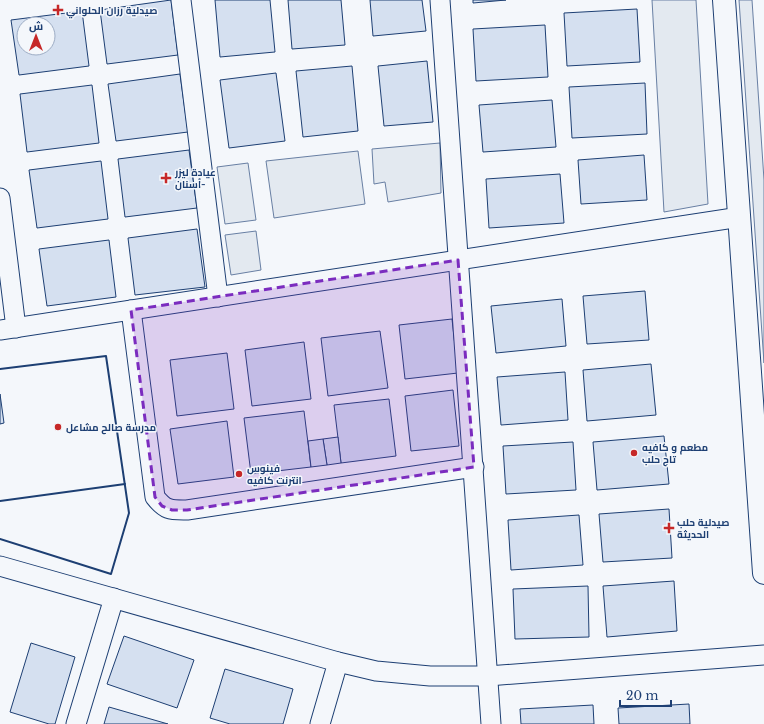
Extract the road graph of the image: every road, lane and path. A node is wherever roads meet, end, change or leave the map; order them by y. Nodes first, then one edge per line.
1 (181, 0) edge
2 (440, 0) edge
3 (724, 0) edge
4 (0, 198) edge
5 (740, 217) junction
6 (458, 260) junction
7 (218, 297) junction
8 (131, 310) junction
9 (8, 329) edge
10 (759, 426) edge
11 (474, 466) junction
12 (0, 566) edge
13 (764, 573) edge
14 (114, 598) junction
15 (764, 655) edge
16 (338, 662) junction
17 (488, 676) junction
18 (76, 724) edge
19 (320, 724) edge
20 (491, 724) edge

1 - 7 street
2 - 6 street
3 - 5 main road
4 - 9 street
5 - 6 street
5 - 10 main road
6 - 7 street
6 - 11 street
7 - 8 street
8 - 9 street
8 - 11 street
10 - 13 main road
11 - 17 street
12 - 14 street
14 - 16 street
14 - 18 street
15 - 17 street
16 - 17 street
16 - 19 street
17 - 20 street

